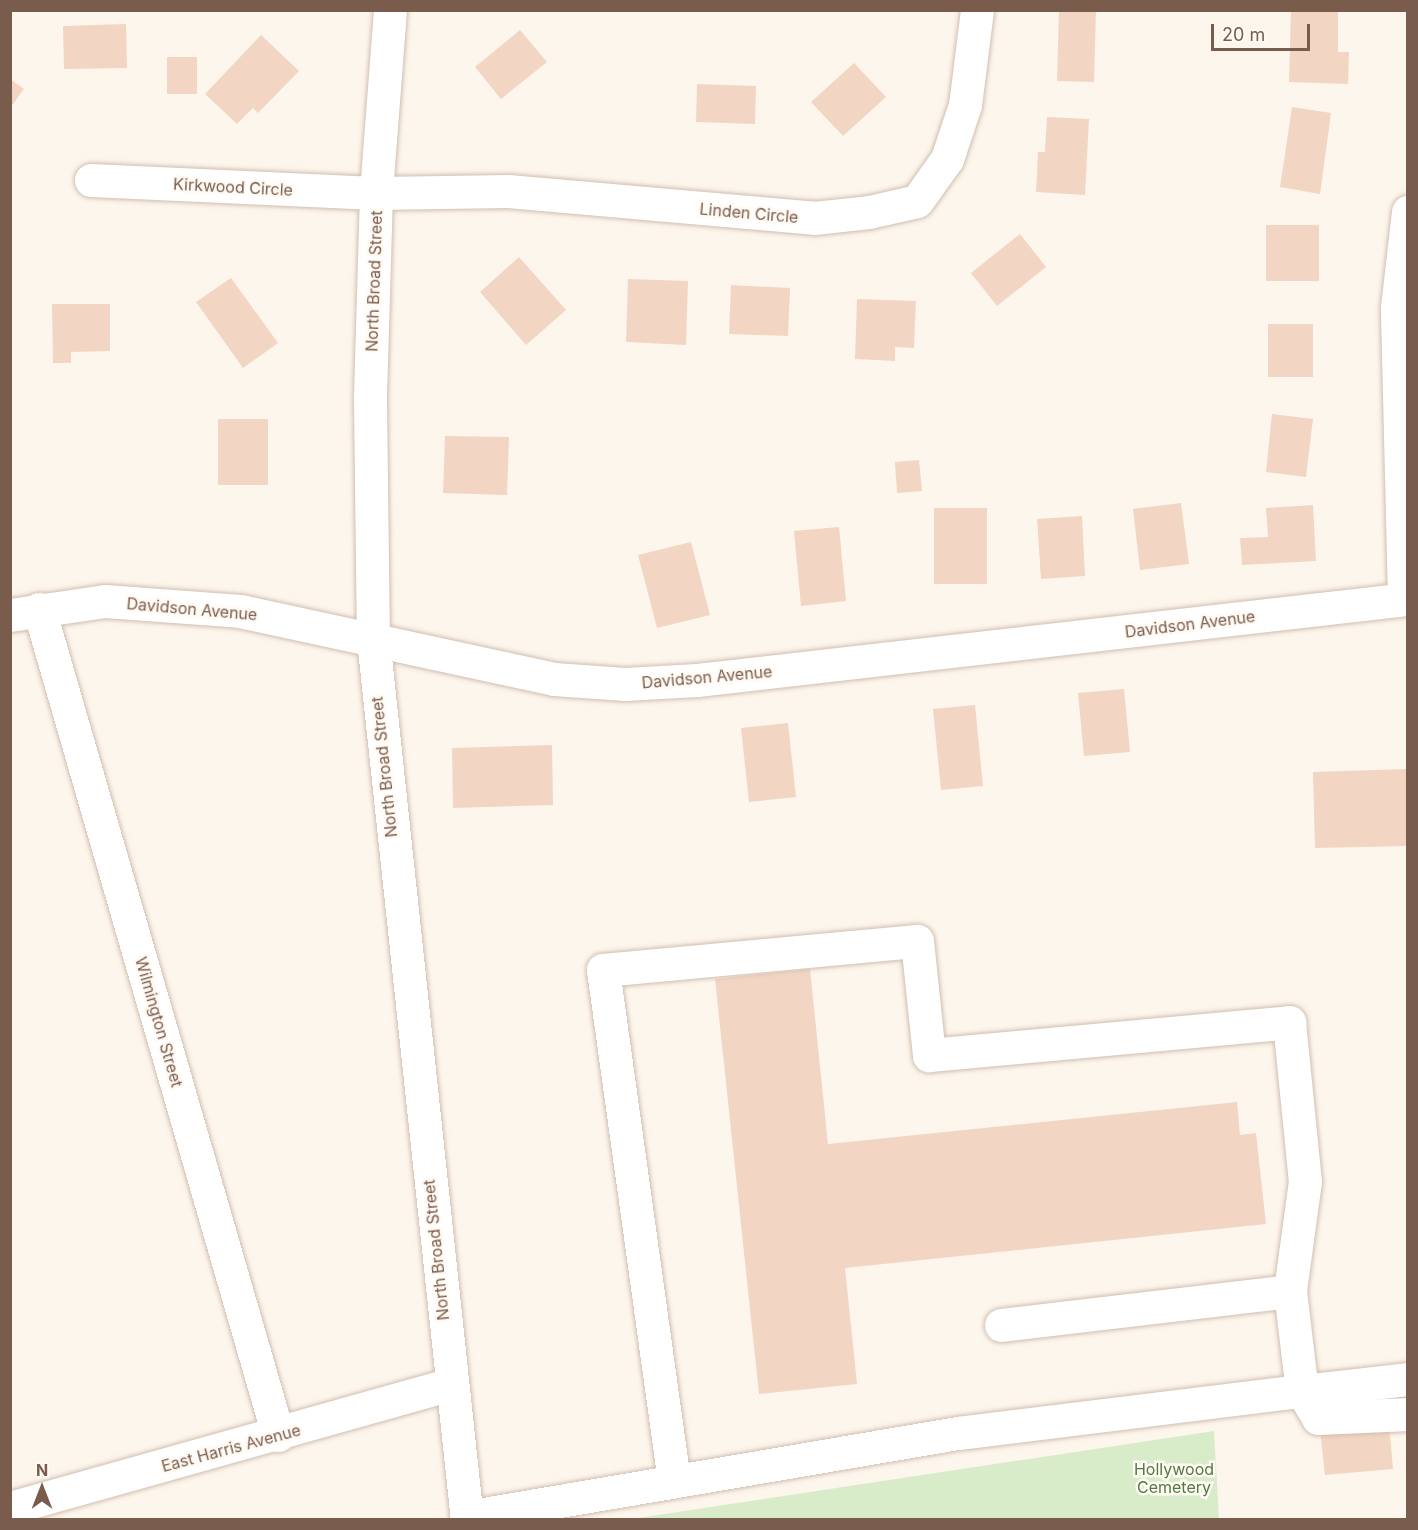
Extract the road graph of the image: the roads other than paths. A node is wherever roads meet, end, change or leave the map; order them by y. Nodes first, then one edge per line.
1 (390, 10) edge
2 (977, 10) edge
3 (91, 180) dead end
4 (376, 193) junction
5 (1407, 212) edge
6 (1406, 599) edge
7 (25, 612) edge
8 (373, 639) junction
9 (1290, 1291) junction
10 (1001, 1325) dead end
11 (1407, 1379) edge
12 (450, 1384) junction
13 (1302, 1391) junction
14 (1407, 1414) edge
15 (278, 1435) junction
16 (674, 1481) junction
17 (10, 1508) edge
18 (467, 1518) edge

1 - 4 street, North Broad Street
2 - 4 street, Linden Circle
3 - 4 street, Kirkwood Circle
4 - 8 street, North Broad Street
5 - 6 street
6 - 8 street, Davidson Avenue
7 - 8 street, Davidson Avenue
7 - 15 street, Wilmington Street
8 - 12 street, North Broad Street
9 - 10 street
9 - 13 street
9 - 16 street
11 - 13 street
12 - 15 street, East Harris Avenue
12 - 18 street, North Broad Street
13 - 14 street
13 - 16 street
15 - 17 street, East Harris Avenue
16 - 18 street

